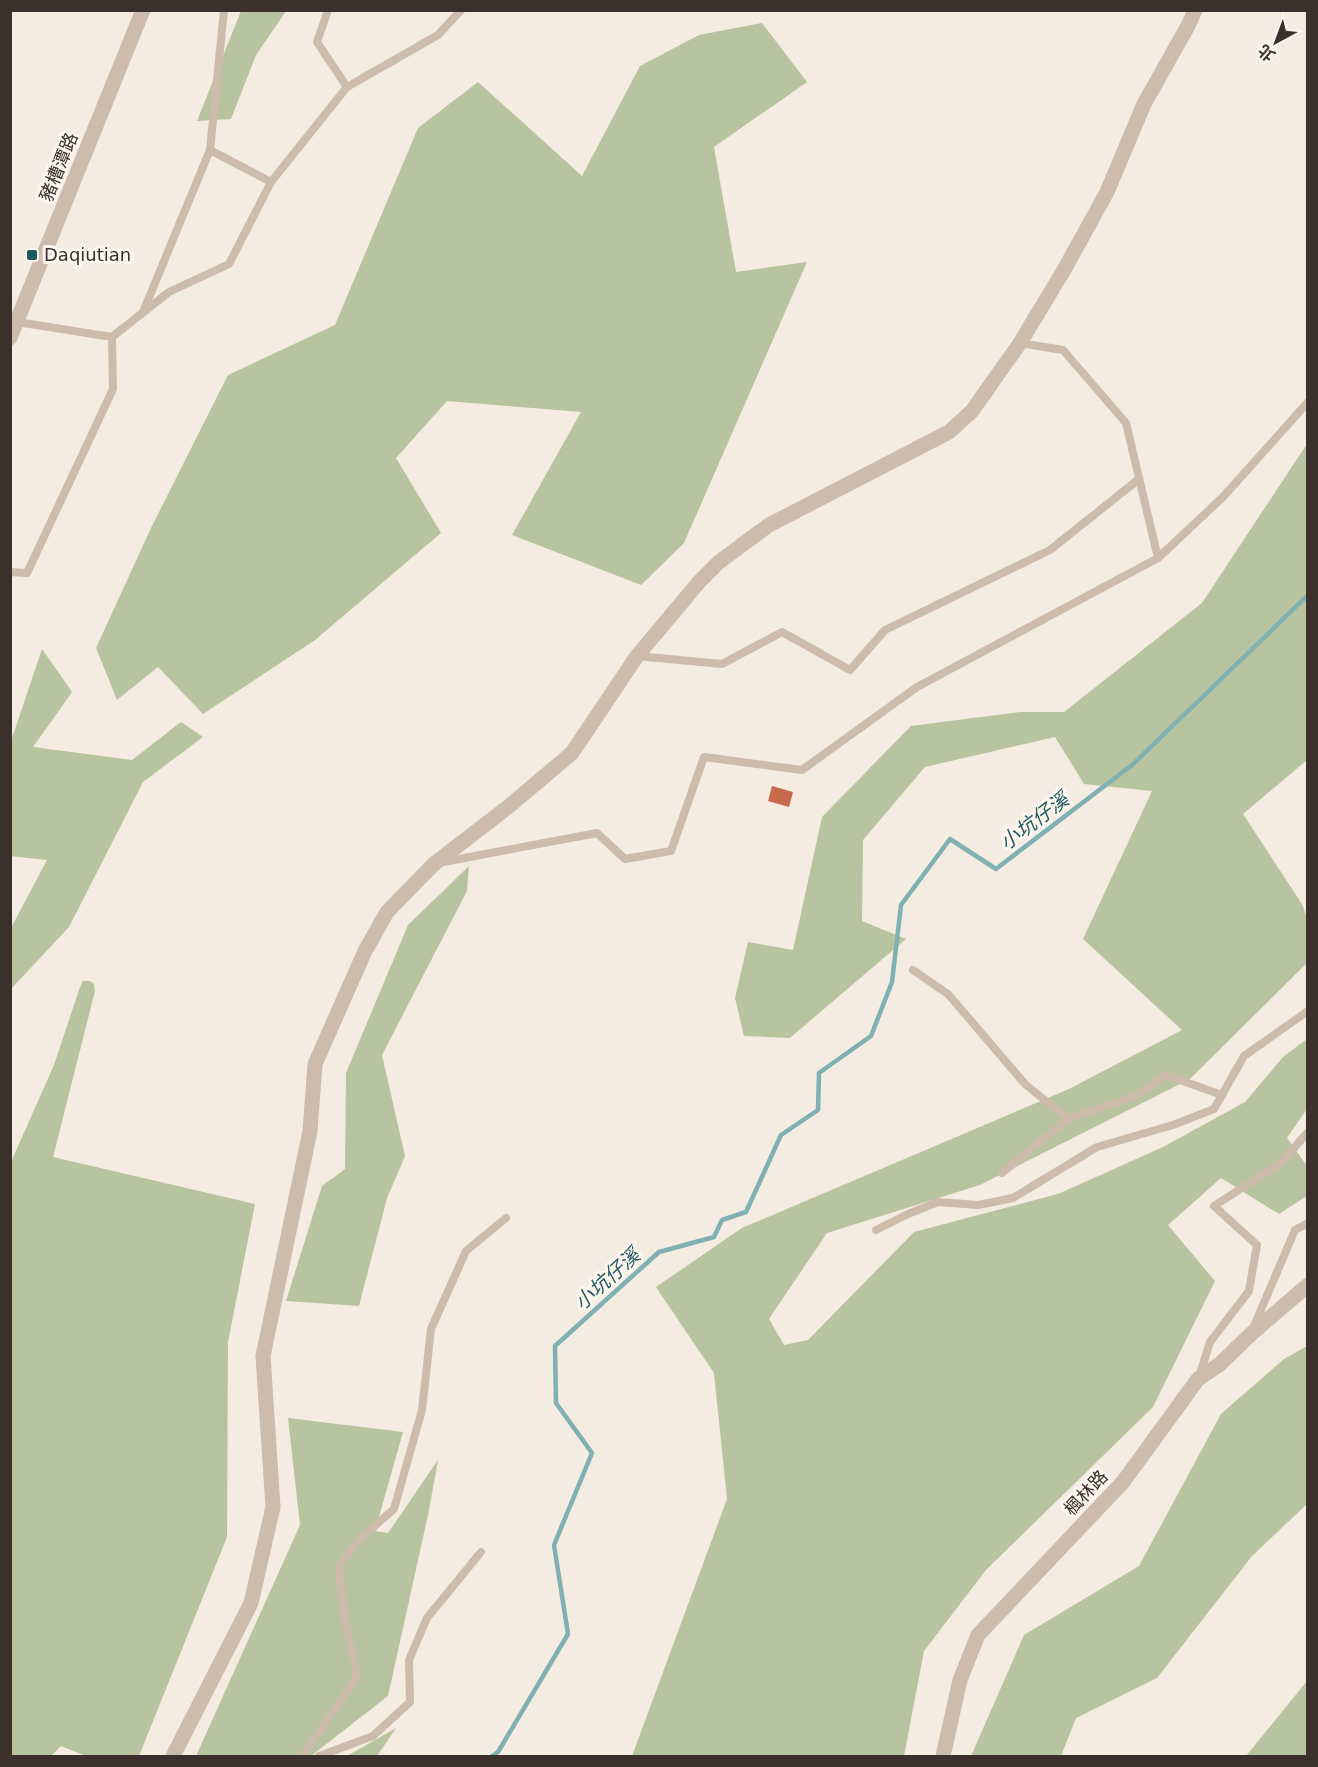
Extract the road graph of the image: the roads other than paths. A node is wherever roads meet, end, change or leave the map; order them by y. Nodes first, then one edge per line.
1 (143, 10) edge
2 (224, 10) edge
3 (328, 10) edge
4 (461, 10) edge
5 (1195, 10) edge
6 (347, 87) junction
7 (210, 150) junction
8 (272, 182) junction
9 (143, 313) junction
10 (17, 322) junction
11 (112, 337) junction
12 (10, 338) edge
13 (1020, 344) junction
14 (1308, 402) edge
15 (1139, 479) junction
16 (1158, 558) junction
17 (10, 572) edge
18 (637, 656) junction
19 (434, 864) junction
20 (913, 970) dead end
21 (1308, 1011) edge
22 (1222, 1095) junction
23 (1068, 1119) junction
24 (1308, 1132) edge
25 (1002, 1173) dead end
26 (506, 1218) dead end
27 (1308, 1223) edge
28 (876, 1230) dead end
29 (1308, 1285) edge
30 (1251, 1334) junction
31 (1198, 1379) junction
32 (482, 1552) dead end
33 (173, 1756) edge
34 (302, 1756) edge
35 (319, 1756) edge
36 (943, 1756) edge

1 - 10 street, 豬槽潭路
2 - 7 lane
3 - 6 lane
4 - 6 lane
5 - 13 street
6 - 8 lane
7 - 8 lane
7 - 9 lane
8 - 9 lane
9 - 11 lane
10 - 11 lane
10 - 12 street, 豬槽潭路
11 - 17 lane
13 - 15 lane
13 - 18 street
14 - 16 lane
15 - 16 lane
15 - 18 lane
16 - 19 lane
18 - 19 street
19 - 33 street
20 - 23 lane
21 - 22 lane
22 - 23 lane
22 - 28 lane
23 - 25 lane
24 - 31 lane
26 - 34 lane
27 - 30 lane
29 - 30 street, 楓林路
30 - 31 street, 楓林路
31 - 36 street, 楓林路
32 - 35 lane

